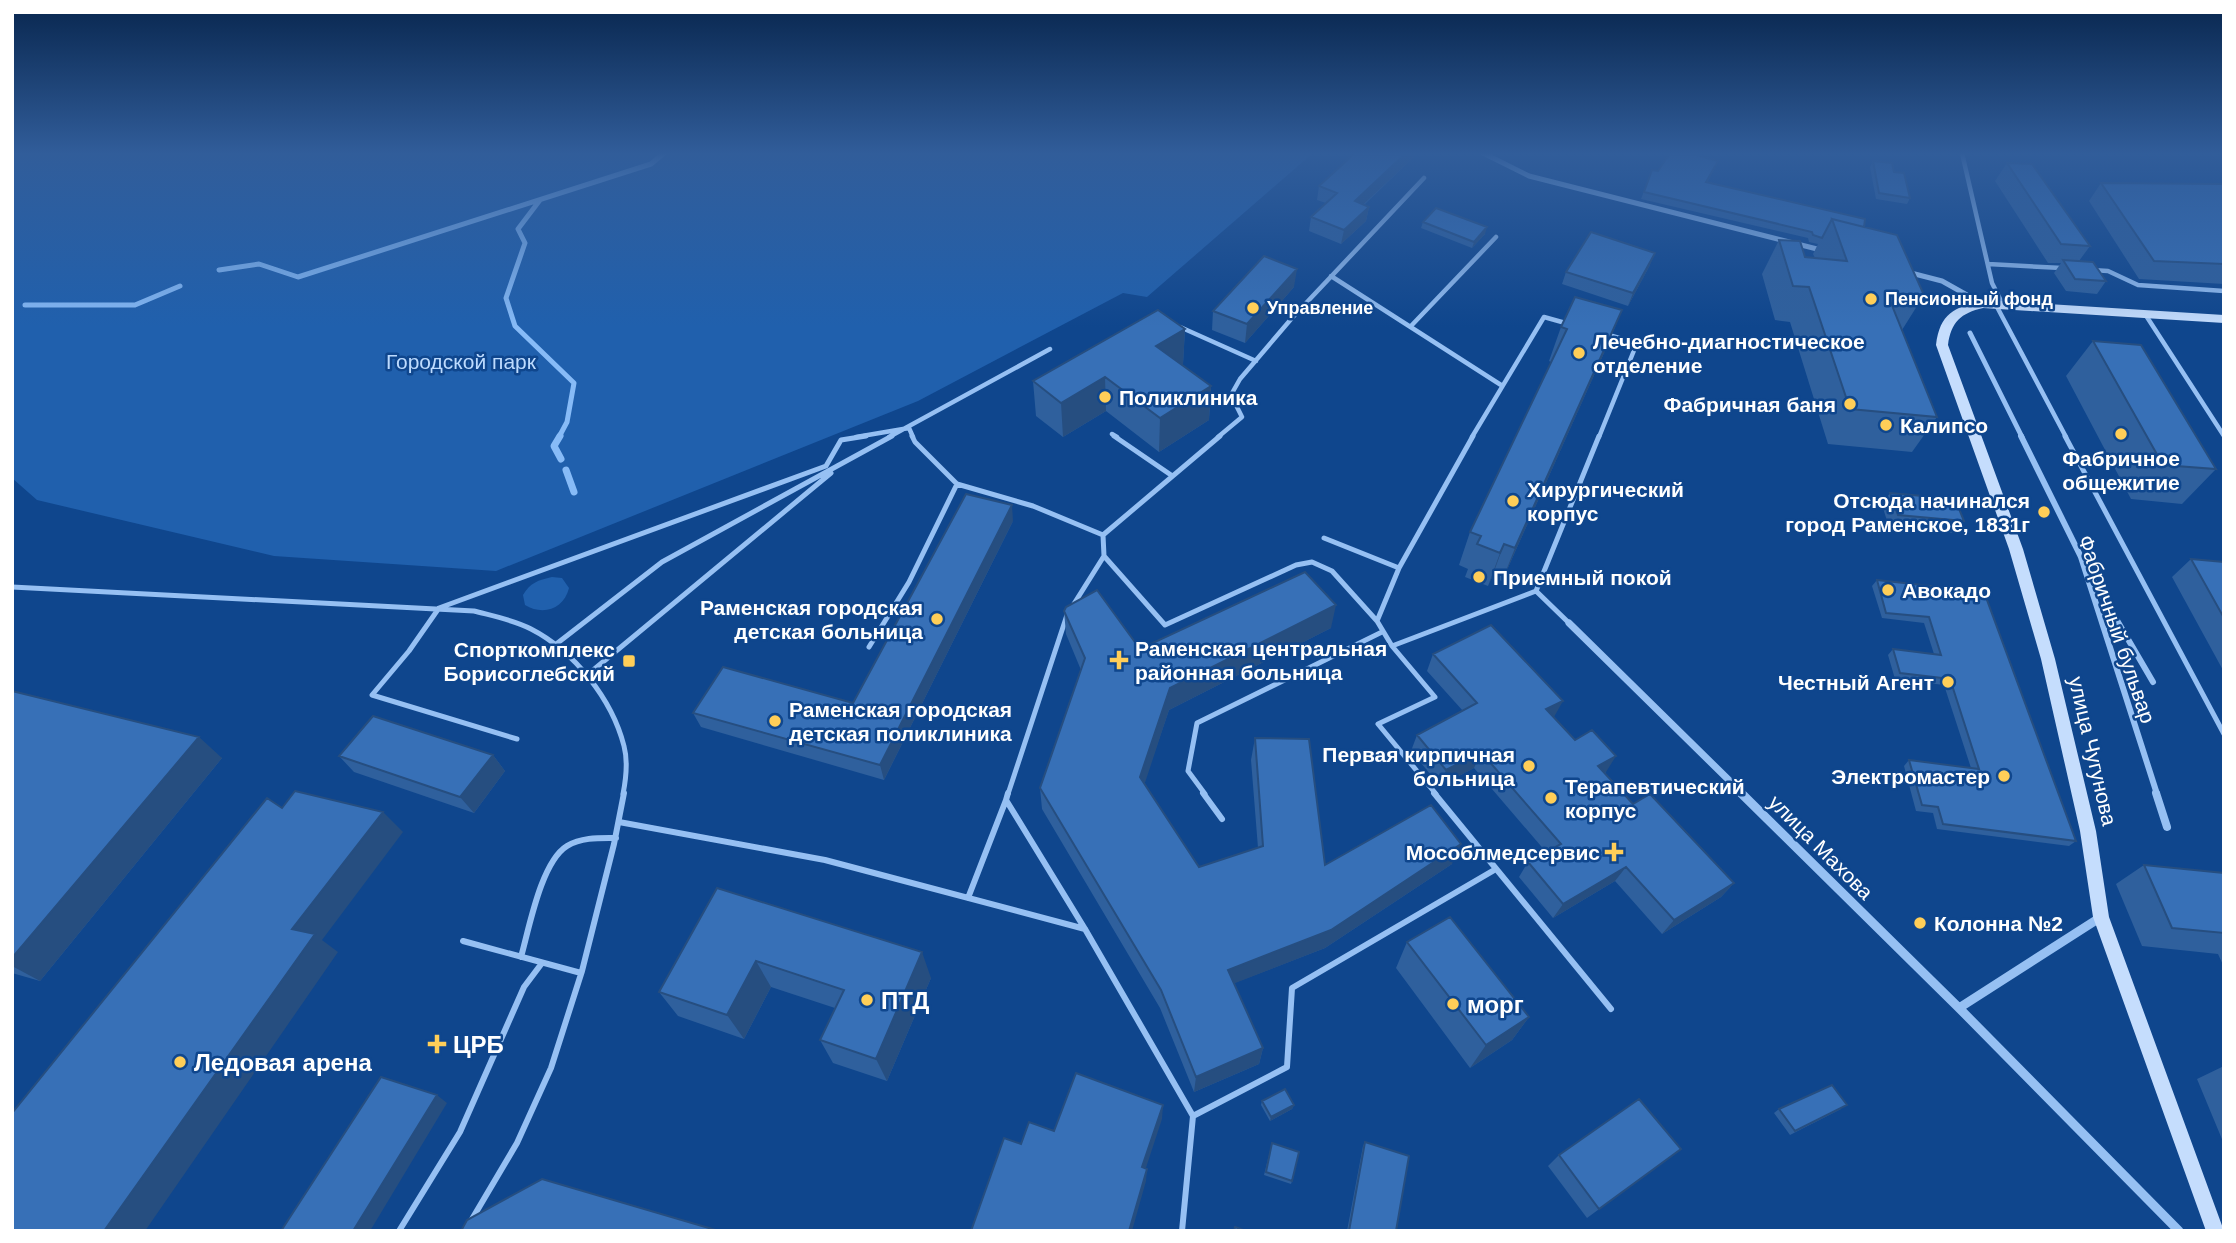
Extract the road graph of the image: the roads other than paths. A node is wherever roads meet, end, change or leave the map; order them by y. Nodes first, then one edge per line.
1 (1393, 211) edge
2 (1668, 211) edge
3 (1976, 211) edge
4 (1496, 237) dead end
5 (1833, 253) edge
6 (1988, 264) junction
7 (2069, 268) edge
8 (2082, 269) edge
9 (1897, 270) edge
10 (1331, 276) junction
11 (2224, 291) edge
12 (1994, 305) junction
13 (2145, 314) junction
14 (2224, 319) edge
15 (1571, 324) edge
16 (1178, 326) edge
17 (1411, 326) junction
18 (1597, 332) edge
19 (1970, 333) dead end
20 (1050, 349) dead end
21 (1256, 361) junction
22 (1501, 385) junction
23 (909, 428) junction
24 (1112, 434) dead end
25 (2224, 436) edge
26 (842, 465) junction
27 (1171, 475) junction
28 (957, 484) junction
29 (1102, 536) junction
30 (1324, 538) dead end
31 (1104, 556) junction
32 (2081, 557) junction
33 (1399, 568) junction
34 (12, 587) edge
35 (1536, 591) junction
36 (439, 608) junction
37 (1377, 621) junction
38 (1569, 622) joint
39 (1382, 632) junction
40 (555, 645) junction
41 (1392, 646) junction
42 (869, 647) dead end
43 (586, 676) junction
44 (2153, 682) dead end
45 (2224, 734) edge
46 (517, 738) dead end
47 (1006, 800) junction
48 (1223, 819) dead end
49 (619, 822) junction
50 (2167, 827) dead end
51 (616, 838) junction
52 (1496, 869) junction
53 (968, 898) junction
54 (2101, 917) junction
55 (1085, 929) junction
56 (463, 941) dead end
57 (521, 957) junction
58 (542, 962) junction
59 (581, 973) junction
60 (1959, 1008) junction
61 (1611, 1009) dead end
62 (1193, 1116) junction
63 (399, 1231) edge
64 (465, 1231) edge
65 (1182, 1231) edge
66 (2179, 1231) edge
67 (2216, 1231) edge

1 - 10 lane
2 - 5 street
3 - 6 lane
4 - 17 lane
6 - 7 lane
6 - 12 lane
8 - 11 lane
9 - 12 street
10 - 17 lane
10 - 21 lane
12 - 13 main road
12 - 45 lane
12 - 54 main road, улица Чугунова
13 - 14 main road
13 - 25 lane
15 - 22 lane
16 - 21 lane
17 - 22 lane
18 - 35 lane
19 - 32 street, Фабричный бульвар
20 - 23 lane
21 - 27 lane
22 - 33 lane
23 - 26 lane
23 - 28 lane
23 - 36 lane
24 - 27 lane
26 - 40 lane
26 - 43 lane
27 - 29 lane
28 - 29 lane
28 - 42 lane
29 - 31 lane
30 - 33 lane
31 - 37 lane
31 - 47 lane
32 - 44 street
32 - 50 street, Фабричный бульвар
33 - 37 lane
34 - 36 lane
35 - 38 lane
35 - 41 lane
36 - 40 lane
36 - 46 lane
37 - 39 lane
38 - 60 street, улица Махова
39 - 41 lane
39 - 48 lane
40 - 43 lane
41 - 52 lane
43 - 49 lane
47 - 53 lane
47 - 55 lane
49 - 51 lane
49 - 53 lane
51 - 57 lane
51 - 59 lane
52 - 61 lane
52 - 62 lane
53 - 55 lane
54 - 60 street
54 - 67 main road, улица Чугунова
55 - 62 lane
56 - 57 lane
57 - 58 lane
58 - 59 lane
58 - 63 lane
59 - 64 lane
60 - 66 street, улица Махова
62 - 65 lane

